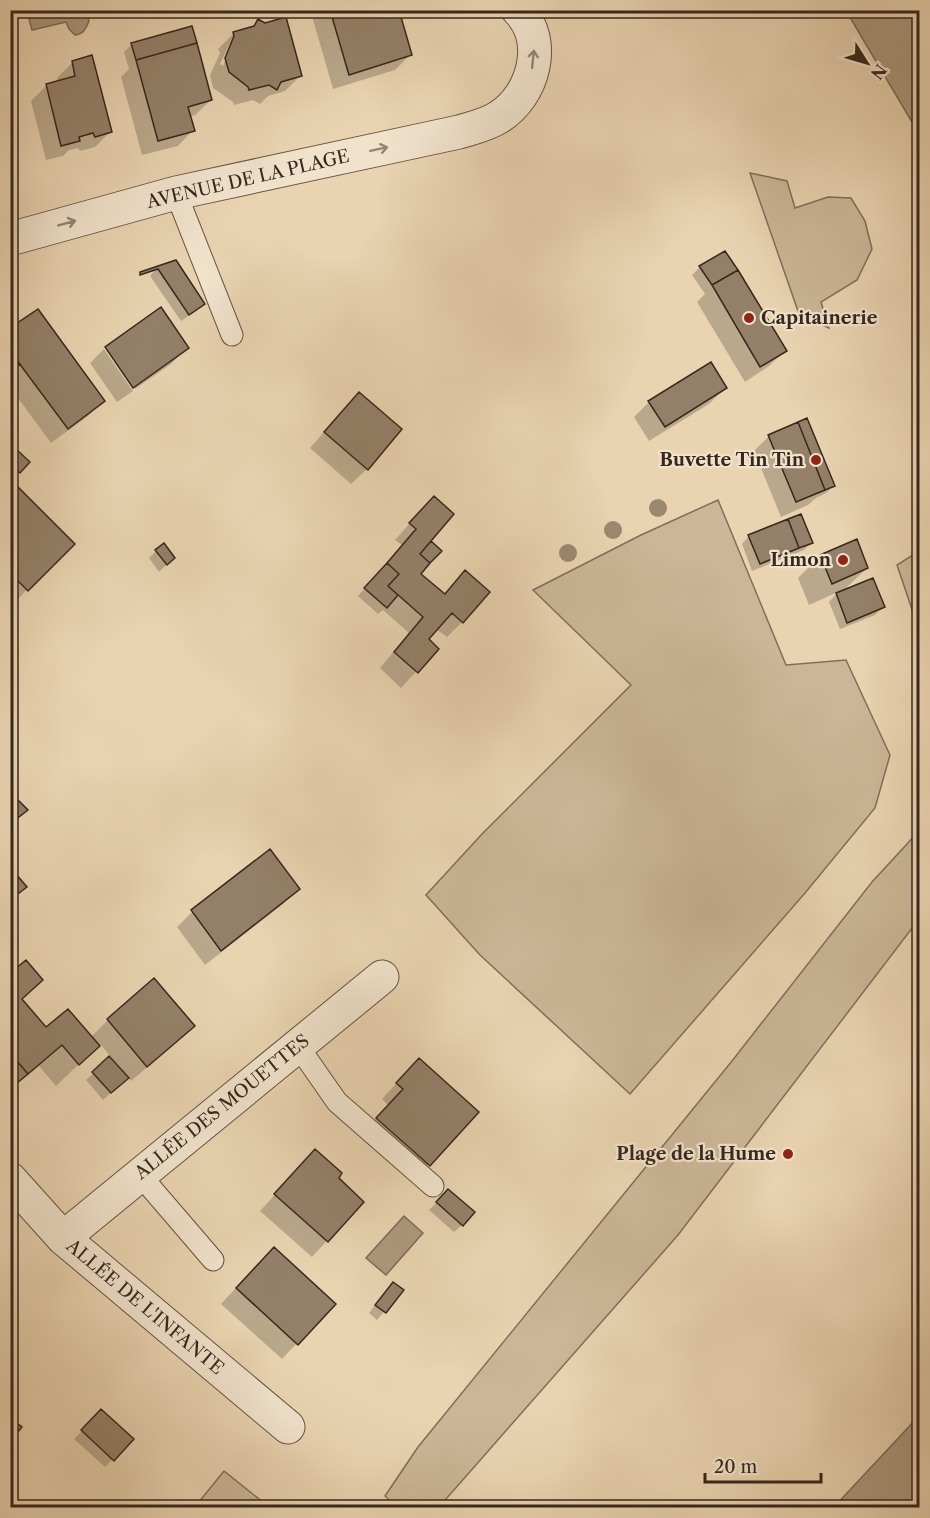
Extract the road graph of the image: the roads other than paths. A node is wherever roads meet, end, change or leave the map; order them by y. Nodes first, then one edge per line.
1 (518, 10) edge
2 (176, 193) junction
3 (10, 239) edge
4 (232, 335) dead end
5 (382, 977) dead end
6 (298, 1046) junction
7 (140, 1175) junction
8 (10, 1179) edge
9 (433, 1186) dead end
10 (63, 1238) junction
11 (213, 1260) dead end
12 (288, 1427) dead end

2 -> 1 street, AVENUE DE LA PLAGE
3 -> 2 street, AVENUE DE LA PLAGE
2 - 4 lane
5 - 6 street, ALLÉE DES MOUETTES
6 - 7 street, ALLÉE DES MOUETTES
6 - 9 lane
7 - 10 street, ALLÉE DES MOUETTES
7 - 11 lane
8 - 10 street, ALLÉE DE L'INFANTE
10 - 12 street, ALLÉE DE L'INFANTE

